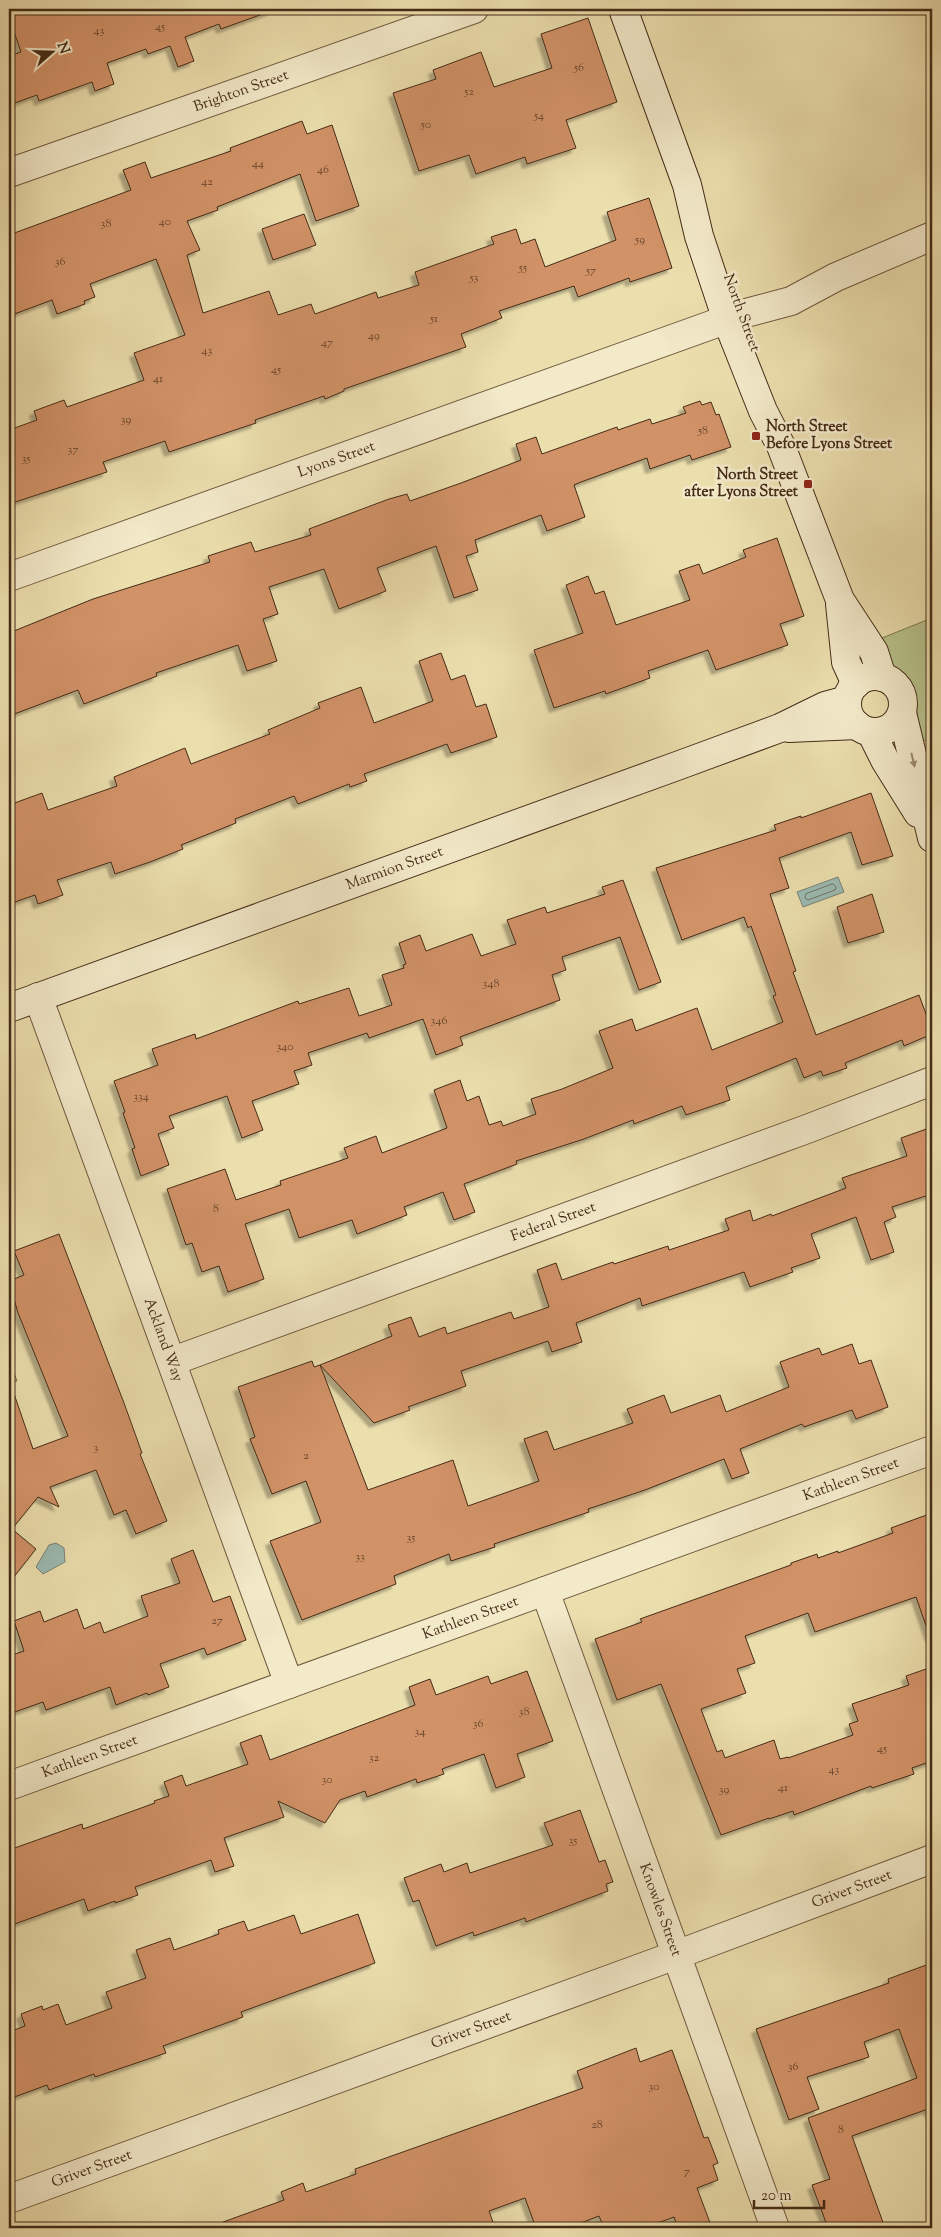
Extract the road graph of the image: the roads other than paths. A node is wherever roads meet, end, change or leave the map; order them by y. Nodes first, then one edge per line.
1 (474, 9) edge
2 (624, 9) edge
3 (9, 173) edge
4 (932, 236) edge
5 (732, 312) junction
6 (9, 576) edge
7 (840, 600) junction
8 (882, 677) junction
9 (852, 692) junction
10 (902, 713) junction
11 (780, 728) junction
12 (864, 729) junction
13 (932, 836) edge
14 (38, 997) junction
15 (9, 1008) edge
16 (932, 1081) edge
17 (172, 1361) junction
18 (932, 1450) edge
19 (545, 1592) junction
20 (289, 1684) junction
21 (9, 1786) edge
22 (932, 1859) edge
23 (676, 1956) junction
24 (9, 2199) edge
25 (775, 2228) edge

1 - 3 street, Brighton Street
2 - 5 street, North Street
4 - 5 street, Lyons Street
5 - 6 street, Lyons Street
5 - 7 street, North Street
7 - 8 street, North Street
7 - 9 street, North Street
8 - 9 street
8 - 10 street
9 - 11 street, Marmion Street
9 - 12 street
10 - 12 street
10 -> 13 street
11 - 12 street, Marmion Street
11 - 14 street, Marmion Street
12 - 13 street
14 - 15 street, Marmion Street
14 - 17 street, Ackland Way
16 - 17 street, Federal Street
17 - 20 street, Ackland Way
18 - 19 street, Kathleen Street
19 - 20 street, Kathleen Street
19 - 23 street, Knowles Street
20 - 21 street, Kathleen Street
22 - 23 street, Griver Street
23 - 24 street, Griver Street
23 - 25 street, Knowles Street

